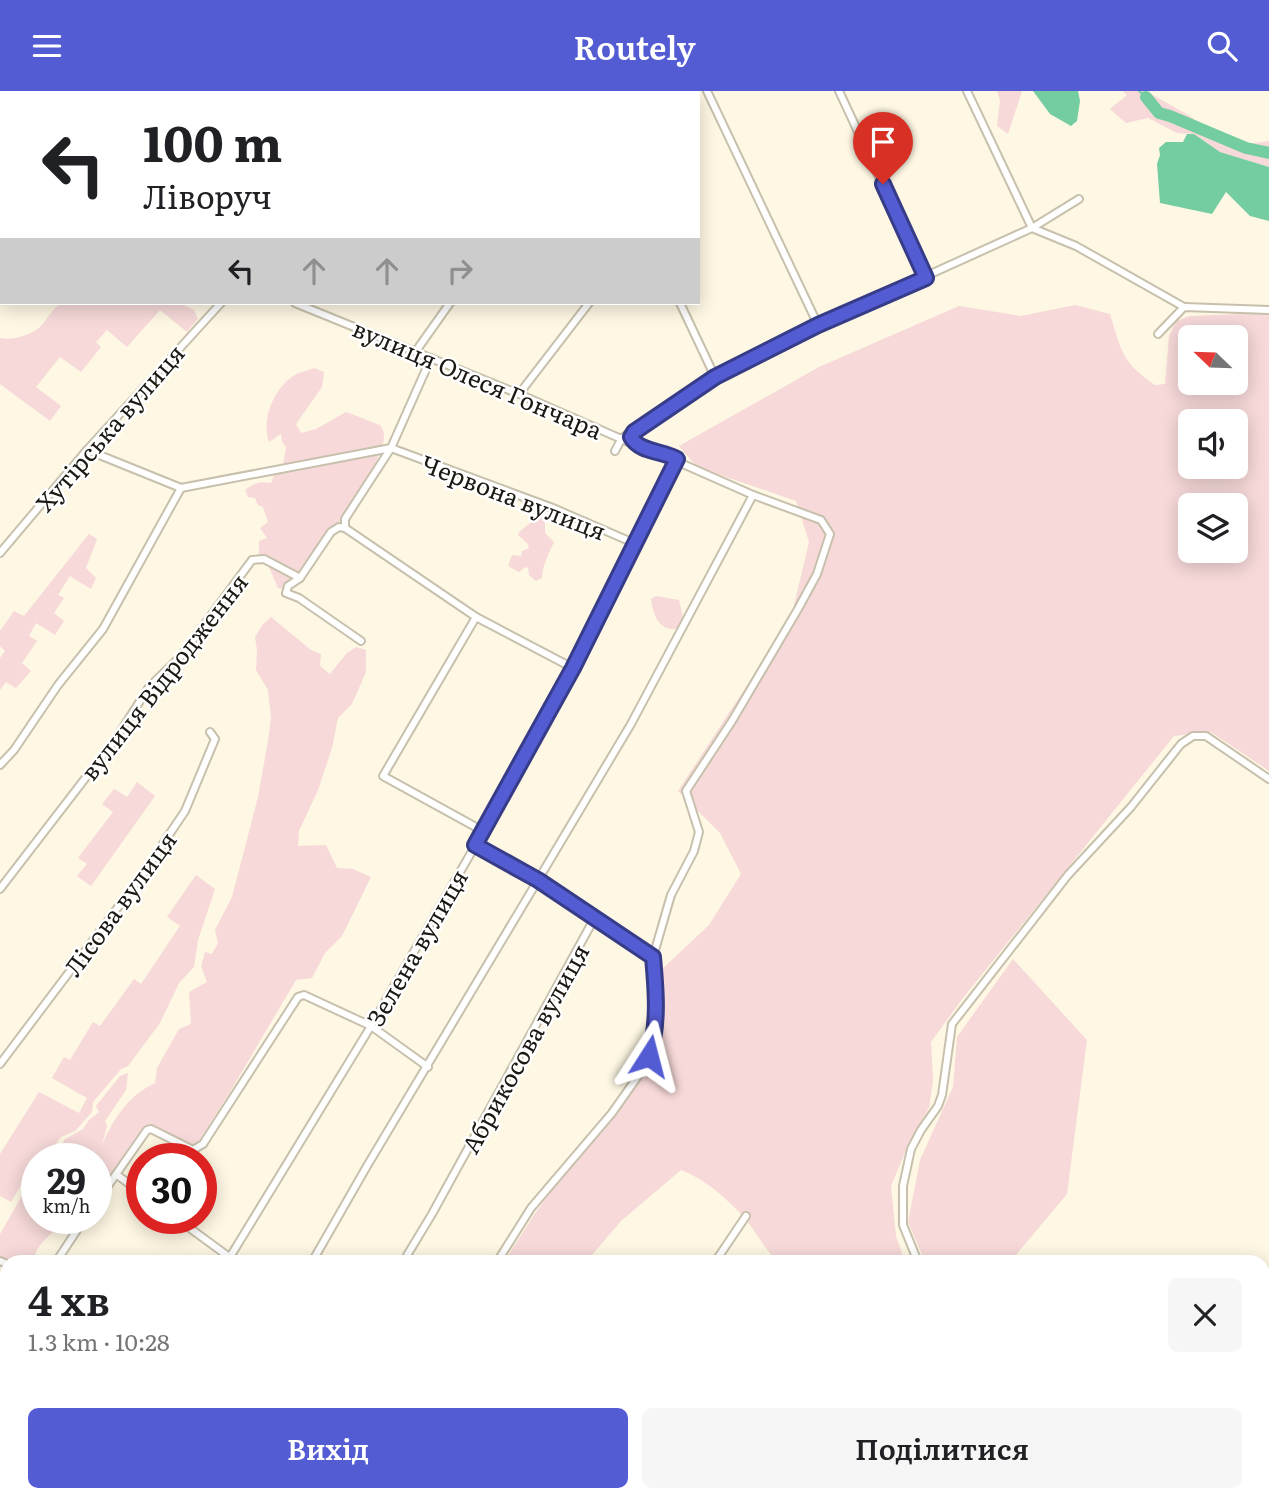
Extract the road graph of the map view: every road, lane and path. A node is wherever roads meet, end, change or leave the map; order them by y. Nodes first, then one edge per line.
1 (707, 91) edge
2 (839, 91) edge
3 (967, 91) edge
4 (1079, 199) dead end
5 (1032, 228) junction
6 (926, 278) junction
7 (219, 305) edge
8 (300, 305) edge
9 (449, 305) edge
10 (587, 305) edge
11 (681, 305) edge
12 (1184, 307) junction
13 (1269, 310) edge
14 (818, 325) junction
15 (1158, 334) dead end
16 (416, 351) junction
17 (431, 358) junction
18 (715, 377) junction
19 (519, 394) junction
20 (634, 432) junction
21 (622, 438) junction
22 (633, 442) junction
23 (391, 448) junction
24 (87, 450) junction
25 (615, 451) dead end
26 (676, 461) junction
27 (181, 488) junction
28 (753, 495) junction
29 (345, 528) junction
30 (636, 544) junction
31 (0, 553) edge
32 (300, 578) junction
33 (476, 617) junction
34 (361, 641) dead end
35 (573, 668) junction
36 (210, 732) dead end
37 (0, 765) edge
38 (1269, 779) edge
39 (483, 831) junction
40 (475, 845) junction
41 (538, 880) junction
42 (0, 889) edge
43 (594, 919) junction
44 (653, 957) junction
45 (371, 1026) junction
46 (0, 1065) edge
47 (428, 1067) junction
48 (117, 1175) junction
49 (126, 1181) edge
50 (112, 1182) edge
51 (746, 1216) dead end
52 (74, 1234) edge
53 (198, 1234) edge
54 (61, 1255) edge
55 (227, 1255) edge
56 (235, 1255) edge
57 (316, 1255) edge
58 (407, 1255) edge
59 (501, 1255) edge
60 (720, 1255) edge
61 (915, 1255) edge

1 - 14 street
2 - 6 street
3 - 5 street
4 - 5 street
5 - 6 street
5 - 12 street
6 - 14 street
7 - 24 street, Хутірська вулиця
8 - 16 street, вулиця Олеся Гончара
9 - 16 street
10 - 19 street
11 - 18 street
12 - 13 street
12 - 15 street
14 - 18 street
16 - 17 street, вулиця Олеся Гончара
17 - 19 street, вулиця Олеся Гончара
17 - 23 street
18 - 20 street
19 - 21 street, вулиця Олеся Гончара
20 - 21 street
20 - 22 street
21 - 22 street
21 - 25 street
22 - 26 street
23 - 27 street
23 - 29 street
23 - 30 street, Червона вулиця
24 - 27 street
24 - 31 street, Хутірська вулиця
26 - 28 street
26 - 30 street, Зелена вулиця
27 - 37 street
28 - 41 street
28 - 44 street
29 - 32 street
29 - 33 street
30 - 35 street, Зелена вулиця
32 - 34 street, вулиця Відродження
32 - 42 street, вулиця Відродження
33 - 35 street
33 - 39 street
35 - 39 street, Зелена вулиця
36 - 46 street, Лісова вулиця
38 - 61 street
39 - 40 street, Зелена вулиця
40 - 41 street, Абрикосова вулиця
40 - 45 street, Зелена вулиця
41 - 43 street, Абрикосова вулиця
41 - 47 street
43 - 44 street
43 - 58 street, Абрикосова вулиця
44 - 59 street
45 - 47 street
45 - 48 street
45 - 56 street, Зелена вулиця
47 - 57 street
48 - 49 street
48 - 50 street
51 - 60 street
52 - 54 street
53 - 55 street

